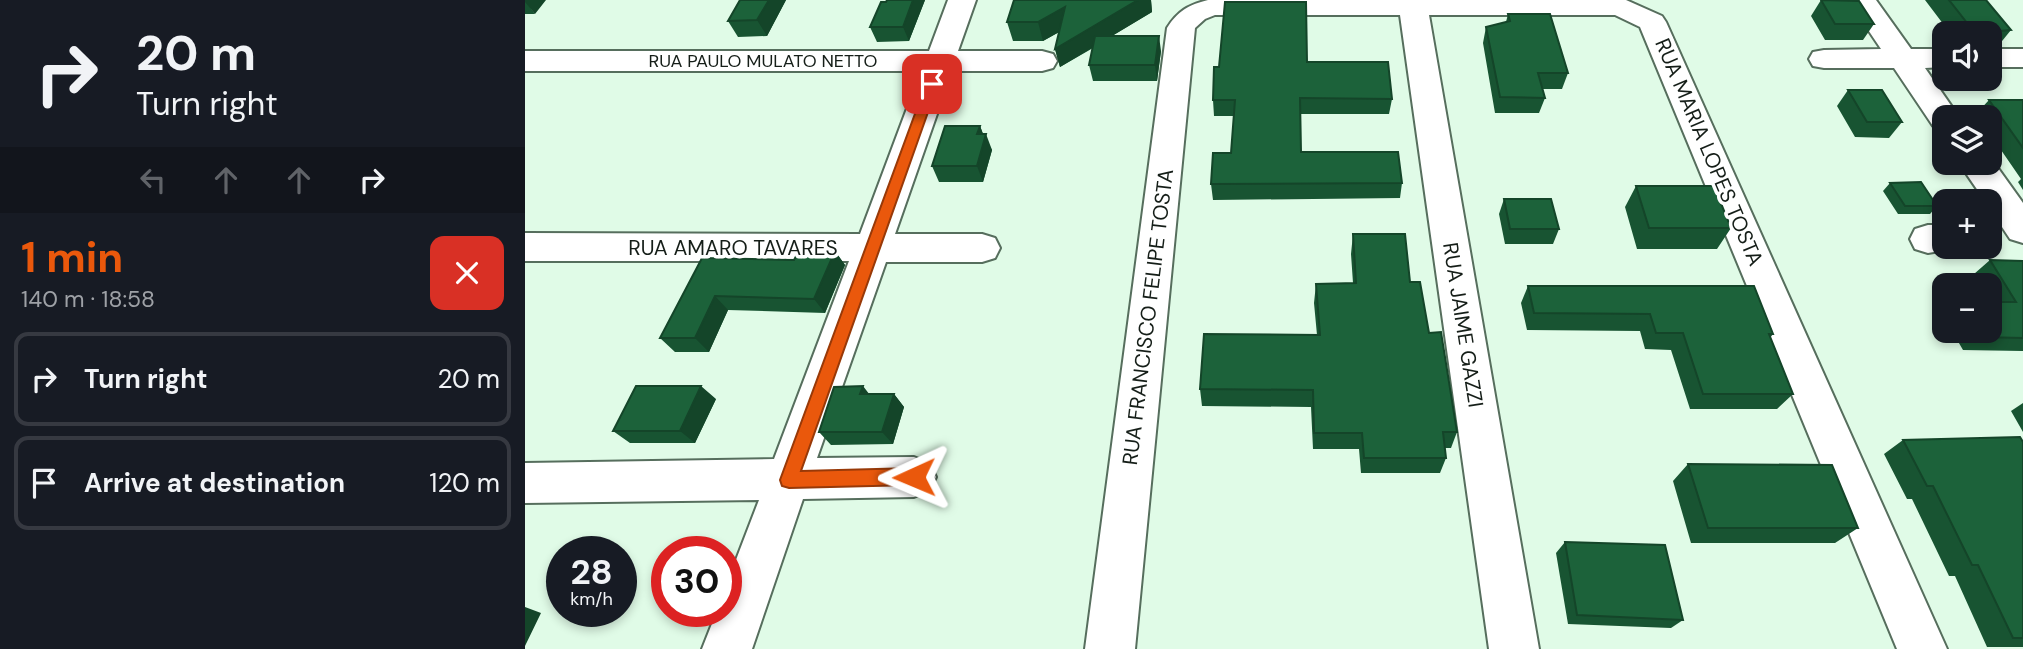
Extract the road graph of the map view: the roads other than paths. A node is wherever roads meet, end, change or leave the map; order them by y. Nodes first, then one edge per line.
1 (962, 0) edge
2 (1862, 0) edge
3 (1413, 4) edge
4 (1215, 7) joint
5 (1902, 58) junction
6 (1932, 58) edge
7 (2002, 58) edge
8 (2023, 58) edge
9 (1824, 59) dead end
10 (525, 61) edge
11 (940, 61) junction
12 (1042, 61) dead end
13 (1935, 105) edge
14 (1984, 175) edge
15 (2023, 230) edge
16 (2002, 237) edge
17 (2023, 237) edge
18 (525, 247) edge
19 (982, 248) dead end
20 (872, 249) junction
21 (914, 477) dead end
22 (789, 480) junction
23 (525, 483) edge
24 (727, 649) edge
25 (1109, 649) edge
26 (1514, 649) edge
27 (1921, 649) edge

1 - 11 street
2 - 5 street
3 - 4 street, RUA MARIA LOPES TOSTA
3 - 26 street, RUA JAIME GAZZI
3 - 27 street, RUA MARIA LOPES TOSTA
4 - 25 street, RUA FRANCISCO FELIPE TOSTA
5 - 6 street
5 - 9 street
5 - 13 street
7 - 8 street
10 - 11 street, RUA PAULO MULATO NETTO
11 - 12 street, RUA PAULO MULATO NETTO
11 - 20 street
14 - 15 street
16 - 17 street
18 - 20 street, RUA AMARO TAVARES
19 - 20 street, RUA AMARO TAVARES
20 - 22 street
21 - 22 street
22 - 23 street
22 - 24 street

